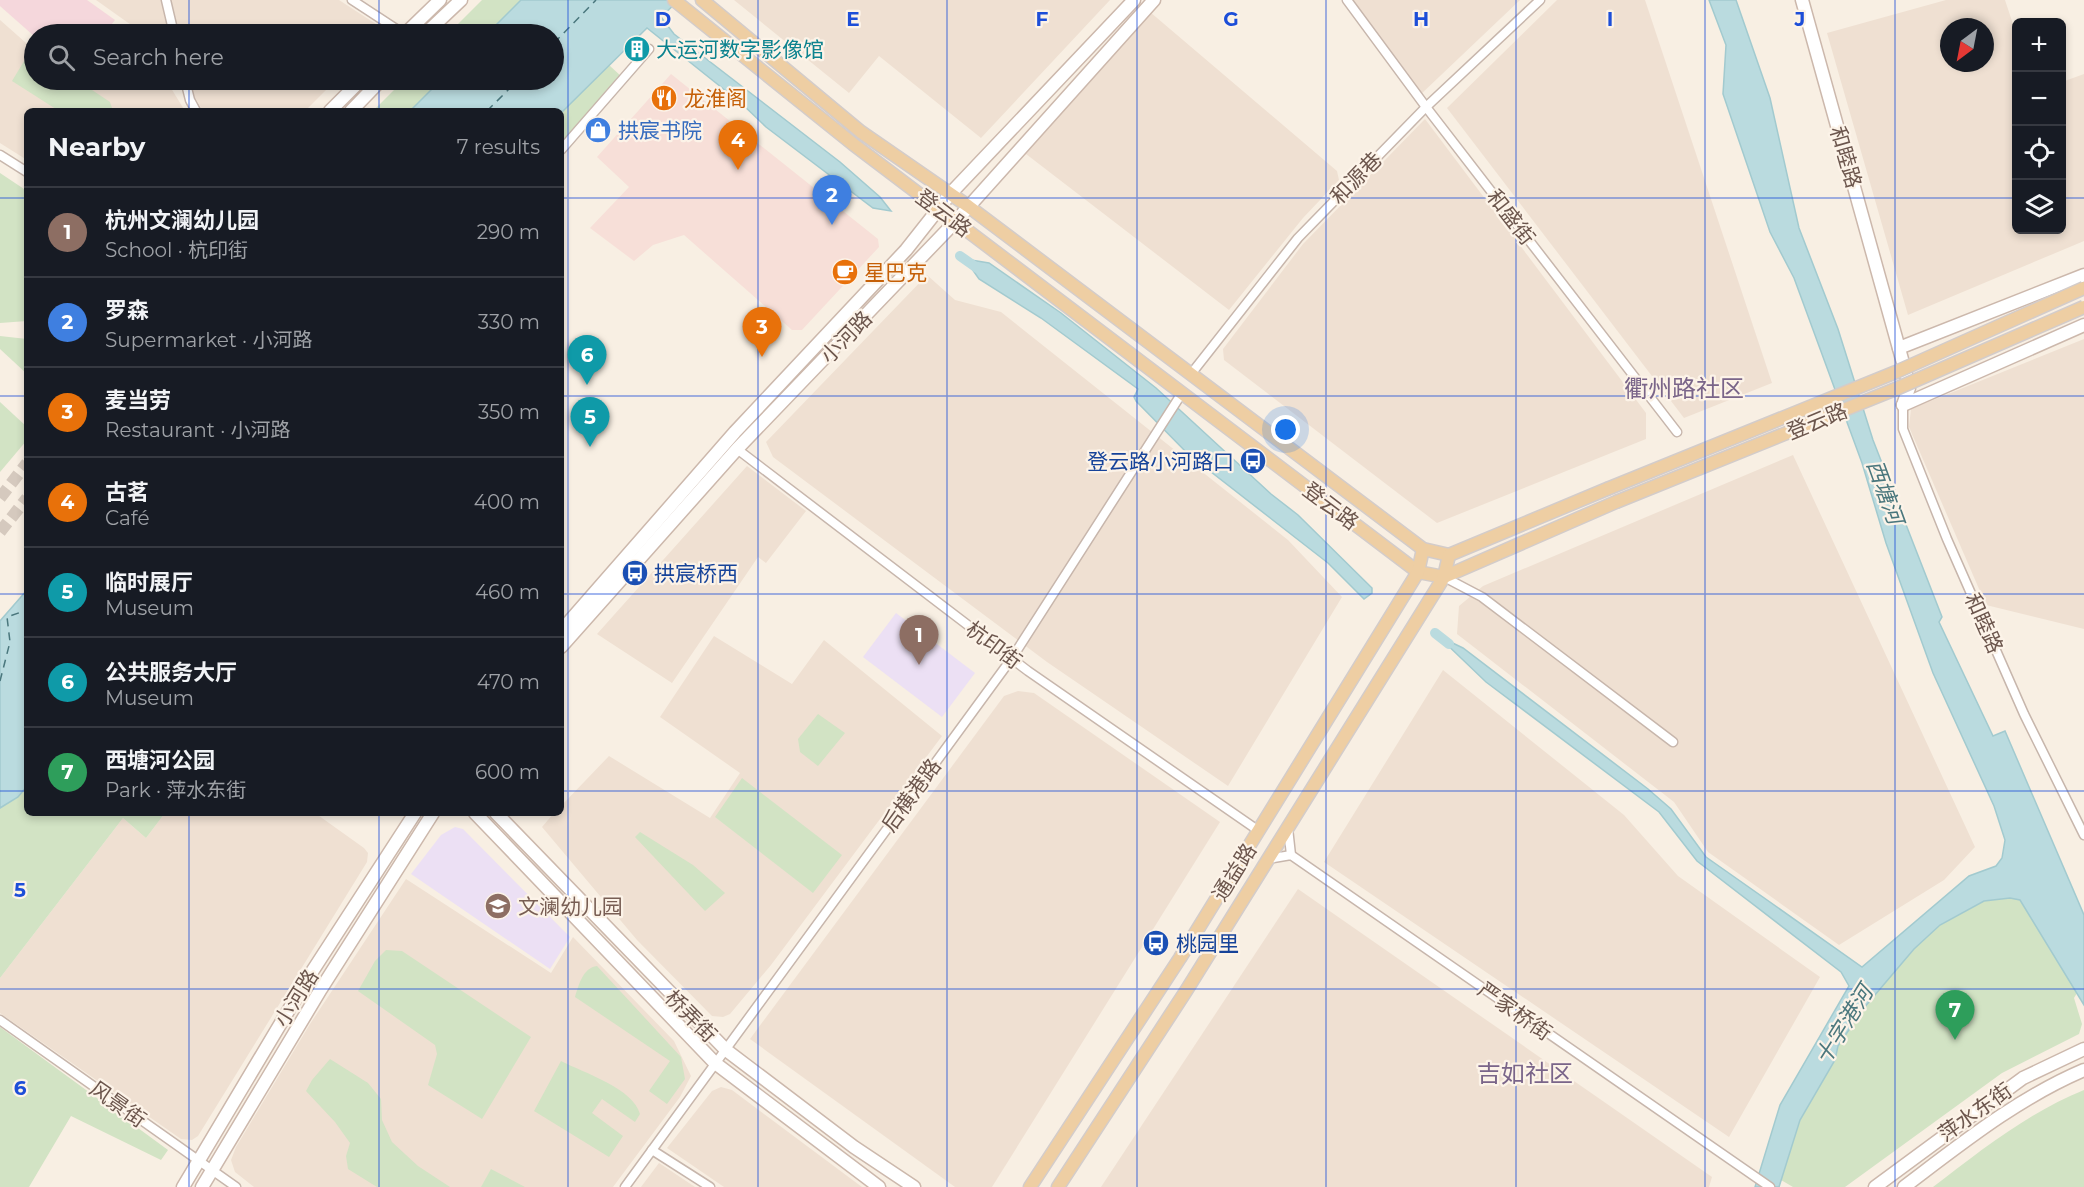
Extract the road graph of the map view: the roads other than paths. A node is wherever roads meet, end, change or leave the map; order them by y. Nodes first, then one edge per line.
1 (166, 0) edge
2 (352, 0) edge
3 (440, 0) edge
4 (461, 0) edge
5 (674, 0) edge
6 (702, 0) edge
7 (1134, 0) edge
8 (1154, 0) edge
9 (1347, 0) edge
10 (1540, 0) edge
11 (1802, 0) edge
12 (172, 24) edge
13 (389, 24) edge
14 (415, 24) edge
15 (436, 24) edge
16 (649, 49) dead end
17 (188, 90) edge
18 (351, 90) edge
19 (371, 90) edge
20 (1426, 107) junction
21 (194, 108) edge
22 (333, 108) edge
23 (354, 108) edge
24 (564, 147) edge
25 (0, 155) edge
26 (24, 170) edge
27 (951, 193) junction
28 (968, 206) junction
29 (938, 208) junction
30 (955, 222) junction
31 (2084, 275) edge
32 (2084, 288) edge
33 (2084, 307) edge
34 (2084, 325) edge
35 (1899, 348) junction
36 (1191, 374) junction
37 (1182, 393) junction
38 (1903, 405) junction
39 (1677, 432) dead end
40 (737, 449) junction
41 (1423, 549) junction
42 (1449, 555) junction
43 (1418, 572) junction
44 (1444, 577) junction
45 (564, 628) edge
46 (564, 644) edge
47 (1012, 658) junction
48 (1673, 742) dead end
49 (413, 816) edge
50 (431, 816) edge
51 (478, 816) edge
52 (499, 816) edge
53 (1288, 826) junction
54 (1259, 831) junction
55 (2084, 835) edge
56 (1291, 855) junction
57 (1268, 859) junction
58 (0, 1020) edge
59 (726, 1050) junction
60 (2084, 1050) edge
61 (715, 1063) junction
62 (2084, 1070) edge
63 (652, 1150) junction
64 (198, 1161) junction
65 (212, 1170) junction
66 (183, 1187) edge
67 (202, 1187) edge
68 (236, 1187) edge
69 (625, 1187) edge
70 (710, 1187) edge
71 (879, 1187) edge
72 (915, 1187) edge
73 (1030, 1187) edge
74 (1058, 1187) edge
75 (1770, 1187) edge
76 (1875, 1187) edge
77 (1904, 1187) edge

1 - 12 street
2 - 13 street
3 - 14 main road
4 - 15 main road
5 - 29 main road, 登云路
6 - 27 main road, 登云路
7 - 27 main road, 小河路
8 - 28 main road, 小河路
9 - 20 street, 和盛街
10 - 20 street, 和源巷
11 - 35 main road, 和睦路
16 - 24 street
17 - 21 street
18 - 22 main road
19 - 23 main road
20 - 36 street, 和源巷
20 - 39 street, 和盛街
25 - 26 street
27 - 28 main road, 登云路
27 - 29 main road, 小河路
28 - 30 main road, 小河路
28 - 36 main road, 登云路
29 - 30 main road, 登云路
29 - 45 main road, 小河路
30 - 37 main road, 登云路
30 - 40 main road, 小河路
31 - 35 main road
32 - 42 main road, 登云路, bridge
33 - 44 main road, 登云路, bridge
34 - 38 main road
35 - 38 main road, 和睦路
36 - 41 main road, 登云路
37 - 43 main road, 登云路
37 - 47 street, 后横港路
38 - 55 street, 和睦路
40 - 46 main road, 小河路
40 - 47 street, 杭印街
41 - 42 main road, 登云路
41 - 43 main road, 通益路
42 - 44 main road, 通益路
43 - 44 main road, 登云路
43 - 54 main road, 通益路
44 - 48 street
44 - 53 main road, 通益路
47 - 54 street, 杭印街
47 - 59 street, 后横港路
49 - 64 main road, 小河路
50 - 65 main road, 小河路
51 - 61 main road, 桥弄街
52 - 59 main road, 桥弄街
53 - 56 street
53 - 57 main road, 通益路
54 - 73 main road, 通益路
56 - 57 street
56 - 75 street, 严家桥街
57 - 74 main road, 通益路
58 - 64 street, 风景街
59 - 61 street, 后横港路
59 - 72 main road, 桥弄街
60 - 76 main road, 萍水东街
61 - 63 street, 后横港路
61 - 71 main road, 桥弄街
62 - 77 main road, 萍水东街
63 - 69 street, 后横港路
63 - 70 street
64 - 65 street, 风景街
64 - 66 main road, 小河路
65 - 67 main road, 小河路
65 - 68 street, 风景街

